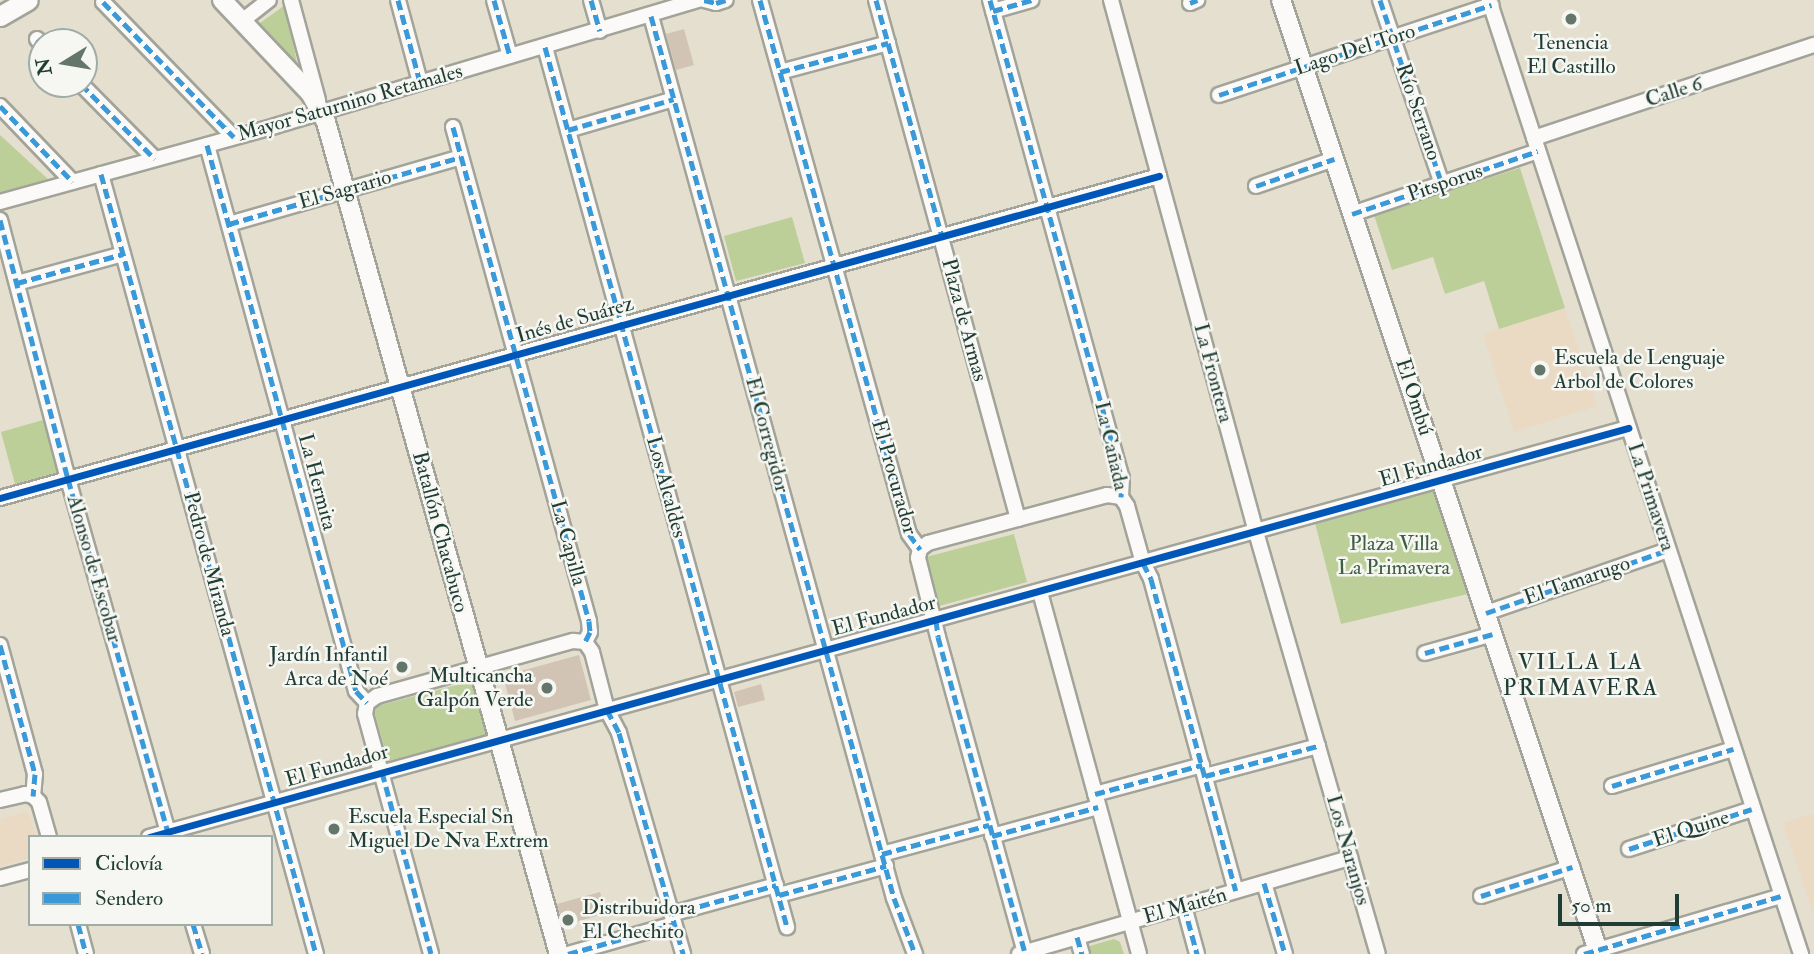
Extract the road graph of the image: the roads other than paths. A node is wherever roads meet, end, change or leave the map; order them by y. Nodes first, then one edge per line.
1 (28, 0) edge
2 (222, 0) edge
3 (269, 0) edge
4 (291, 0) edge
5 (398, 0) edge
6 (494, 0) edge
7 (591, 0) edge
8 (701, 0) edge
9 (726, 0) edge
10 (760, 0) edge
11 (876, 0) edge
12 (1031, 0) edge
13 (1111, 0) edge
14 (1281, 0) edge
15 (1380, 0) edge
16 (103, 2) dead end
17 (1490, 3) edge
18 (992, 5) edge
19 (0, 16) edge
20 (651, 16) junction
21 (242, 21) junction
22 (600, 31) junction
23 (1393, 37) junction
24 (888, 43) junction
25 (1814, 45) edge
26 (544, 47) junction
27 (510, 56) junction
28 (1303, 67) junction
29 (780, 72) junction
30 (420, 82) junction
31 (1219, 95) dead end
32 (95, 98) edge
33 (674, 99) junction
34 (0, 106) edge
35 (321, 111) junction
36 (453, 127) dead end
37 (568, 130) junction
38 (234, 137) junction
39 (207, 145) junction
40 (1536, 145) junction
41 (461, 157) junction
42 (155, 159) junction
43 (1334, 159) junction
44 (101, 174) junction
45 (1159, 177) junction
46 (73, 181) junction
47 (1442, 184) junction
48 (1255, 186) dead end
49 (345, 190) junction
50 (0, 202) edge
51 (1048, 207) junction
52 (1353, 214) junction
53 (0, 220) edge
54 (229, 224) junction
55 (942, 237) junction
56 (123, 254) junction
57 (835, 267) junction
58 (16, 283) junction
59 (728, 296) junction
60 (622, 326) junction
61 (516, 355) junction
62 (400, 387) junction
63 (282, 420) junction
64 (1628, 428) junction
65 (177, 449) junction
66 (68, 479) junction
67 (1442, 481) junction
68 (1121, 496) junction
69 (0, 498) edge
70 (1018, 519) junction
71 (1256, 532) junction
72 (920, 549) junction
73 (1668, 550) junction
74 (1143, 564) junction
75 (1040, 592) junction
76 (1486, 612) junction
77 (936, 620) junction
78 (1493, 634) junction
79 (585, 642) junction
80 (0, 645) edge
81 (826, 650) junction
82 (1425, 653) dead end
83 (478, 667) junction
84 (719, 680) junction
85 (366, 703) junction
86 (607, 710) junction
87 (498, 740) junction
88 (1318, 746) junction
89 (1733, 749) junction
90 (1204, 771) junction
91 (382, 772) junction
92 (1612, 786) dead end
93 (33, 796) junction
94 (0, 800) edge
95 (1096, 801) junction
96 (274, 802) junction
97 (1752, 809) junction
98 (991, 830) junction
99 (168, 834) edge
100 (48, 835) edge
101 (1629, 849) dead end
102 (1350, 858) junction
103 (884, 860) junction
104 (1572, 867) junction
105 (28, 871) edge
106 (0, 878) edge
107 (1264, 883) junction
108 (777, 890) junction
109 (1236, 891) junction
110 (1481, 896) dead end
111 (1781, 896) junction
112 (1184, 906) junction
113 (673, 919) junction
114 (1129, 922) junction
115 (79, 926) edge
116 (194, 926) edge
117 (788, 927) dead end
118 (1077, 937) junction
119 (1022, 953) edge
120 (1594, 953) edge
121 (86, 954) edge
122 (202, 954) edge
123 (316, 954) edge
124 (431, 954) edge
125 (559, 954) edge
126 (568, 954) edge
127 (683, 954) edge
128 (915, 954) edge
129 (1082, 954) edge
130 (1139, 954) edge
131 (1197, 954) edge
132 (1285, 954) edge
133 (1378, 954) edge
134 (1801, 954) edge

1 - 19 main road
2 - 21 street, Batallón Chacabuco
3 - 21 street
4 - 35 street, Batallón Chacabuco
5 - 30 street
6 - 27 street
7 - 22 street
8 - 9 street, Mayor Saturnino Retamales
8 - 20 street, Mayor Saturnino Retamales
10 - 29 street, El Procurador
11 - 24 street, Plaza de Armas
12 - 18 street
13 - 45 street, La Frontera
14 - 28 street, El Ombú
15 - 23 street, Río Serrano
16 - 38 street
17 - 23 street, Lago Del Toro
17 - 40 street, La Primavera
18 - 51 street, La Cañada
20 - 22 street, Mayor Saturnino Retamales
20 - 33 street, El Corregidor
21 - 35 street, Batallón Chacabuco
22 - 26 street, Mayor Saturnino Retamales
23 - 28 street, Lago Del Toro
23 - 47 street, Río Serrano
24 - 29 street
24 - 55 street, Plaza de Armas
25 - 40 street, Calle 6
26 - 27 street, Mayor Saturnino Retamales
26 - 37 street, Los Alcaldes
27 - 30 street, Mayor Saturnino Retamales
28 - 31 street, Lago Del Toro
28 - 43 street, El Ombú
29 - 57 street, El Procurador
30 - 35 street, Mayor Saturnino Retamales
32 - 42 street
33 - 37 street
33 - 59 street, El Corregidor
34 - 46 street
35 - 38 street, Mayor Saturnino Retamales
35 - 49 street, Batallón Chacabuco
36 - 41 street, La Capilla
37 - 60 street, Los Alcaldes
38 - 39 street, Mayor Saturnino Retamales
39 - 42 street, Mayor Saturnino Retamales
39 - 54 street, La Hermita
40 - 47 street, Pitsporus
40 - 64 street, La Primavera
41 - 49 street, El Sagrario
41 - 61 street, La Capilla
42 - 44 street, Mayor Saturnino Retamales
43 - 48 street
43 - 52 street, El Ombú
44 - 46 street, Mayor Saturnino Retamales
44 - 56 street, Pedro de Miranda
45 - 51 street, Inés de Suárez
45 - 71 street, La Frontera
46 - 50 street, Mayor Saturnino Retamales
47 - 52 street, Pitsporus
49 - 54 street, El Sagrario
49 - 62 street, Batallón Chacabuco
51 - 55 street, Inés de Suárez
51 - 68 street, La Cañada
52 - 67 street, El Ombú
53 - 58 street, Alonso de Escobar
54 - 63 street, La Hermita
55 - 57 street, Inés de Suárez
55 - 70 street, Plaza de Armas
56 - 58 street
56 - 65 street, Pedro de Miranda
57 - 59 street, Inés de Suárez
57 - 72 street, El Procurador
58 - 66 street, Alonso de Escobar
59 - 60 street, Inés de Suárez
59 - 81 street, El Corregidor
60 - 61 street, Inés de Suárez
60 - 84 street, Los Alcaldes
61 - 62 street, Inés de Suárez
61 - 79 street, La Capilla
62 - 63 street, Inés de Suárez
62 - 83 street, Batallón Chacabuco
63 - 65 street, Inés de Suárez
63 - 85 street, La Hermita
64 - 67 street, El Fundador
64 - 73 street, La Primavera
65 - 66 street, Inés de Suárez
65 - 96 street, Pedro de Miranda
66 - 69 street, Inés de Suárez
66 - 99 street, Alonso de Escobar
67 - 71 street, El Fundador
67 - 76 street, El Ombú
68 - 70 street
68 - 74 street, La Cañada
70 - 72 street
71 - 74 street, El Fundador
71 - 88 street, La Frontera
72 - 77 street, El Procurador
73 - 76 street, El Tamarugo
73 - 89 street, La Primavera
74 - 75 street, El Fundador
74 - 90 street, La Cañada
75 - 77 street, El Fundador
75 - 95 street
76 - 78 street, El Ombú
77 - 81 street, El Fundador
77 - 98 street, El Procurador
78 - 82 street
78 - 104 street, El Ombú
79 - 83 street
79 - 86 street, La Capilla
80 - 93 street
81 - 84 street, El Fundador
81 - 103 street, El Corregidor
83 - 85 street
83 - 87 street, Batallón Chacabuco
84 - 86 street, El Fundador
84 - 108 street, Los Alcaldes
85 - 91 street, La Hermita
86 - 87 street, El Fundador
86 - 113 street, La Capilla
87 - 91 street, El Fundador
87 - 125 street, Batallón Chacabuco
88 - 90 street
88 - 102 street, Los Naranjos
89 - 92 street
89 - 97 street, La Primavera
90 - 95 street
90 - 109 street, La Cañada
91 - 96 street, El Fundador
91 - 124 street, La Hermita
93 - 94 street
93 - 100 street
95 - 98 street
95 - 114 street
96 - 99 street, El Fundador
96 - 123 street, Pedro de Miranda
97 - 101 street, El Quine
97 - 111 street, La Primavera
98 - 103 street
98 - 119 street, El Procurador
102 - 107 street, El Maitén
102 - 133 street, Los Naranjos
103 - 108 street
103 - 128 street, El Corregidor
104 - 110 street
104 - 120 street, El Ombú
105 - 106 street
107 - 109 street, El Maitén
107 - 132 street
108 - 113 street
108 - 117 street, Los Alcaldes
109 - 112 street, El Maitén
111 - 120 street
111 - 134 street, La Primavera
112 - 114 street, El Maitén
112 - 131 street
113 - 126 street
113 - 127 street, La Capilla
114 - 118 street, El Maitén
114 - 130 street
115 - 121 street
116 - 122 street
118 - 119 street, El Maitén
118 - 129 street

